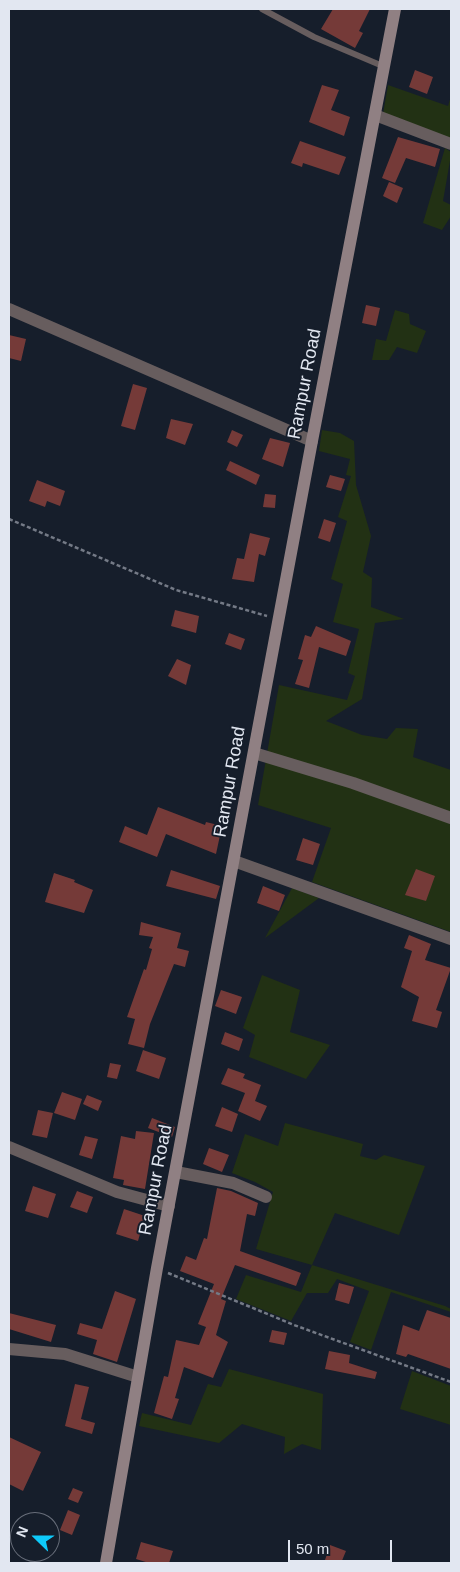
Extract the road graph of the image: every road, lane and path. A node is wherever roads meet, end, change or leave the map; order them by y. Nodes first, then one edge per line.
1 (262, 9) edge
2 (395, 9) edge
3 (385, 67) junction
4 (375, 115) junction
5 (451, 144) edge
6 (9, 309) edge
7 (312, 441) junction
8 (9, 520) edge
9 (279, 619) junction
10 (254, 753) junction
11 (451, 818) edge
12 (234, 861) junction
13 (451, 939) edge
14 (9, 1147) edge
15 (176, 1172) junction
16 (266, 1197) dead end
17 (169, 1206) junction
18 (157, 1268) junction
19 (9, 1349) edge
20 (138, 1377) junction
21 (451, 1382) edge
22 (106, 1563) edge

1 - 3 lane
2 - 3 main road, Rampur Road
3 - 4 main road, Rampur Road
4 - 5 street
4 - 7 main road, Rampur Road
6 - 7 street
7 - 9 main road, Rampur Road
8 - 9 path
9 - 10 main road, Rampur Road
10 - 11 street
10 - 12 main road, Rampur Road
12 - 13 street
12 - 15 main road, Rampur Road
14 - 17 street
15 - 16 street
15 - 17 main road, Rampur Road
17 - 18 main road, Rampur Road
18 - 20 main road, Rampur Road
18 - 21 path
19 - 20 street
20 - 22 main road, Rampur Road

